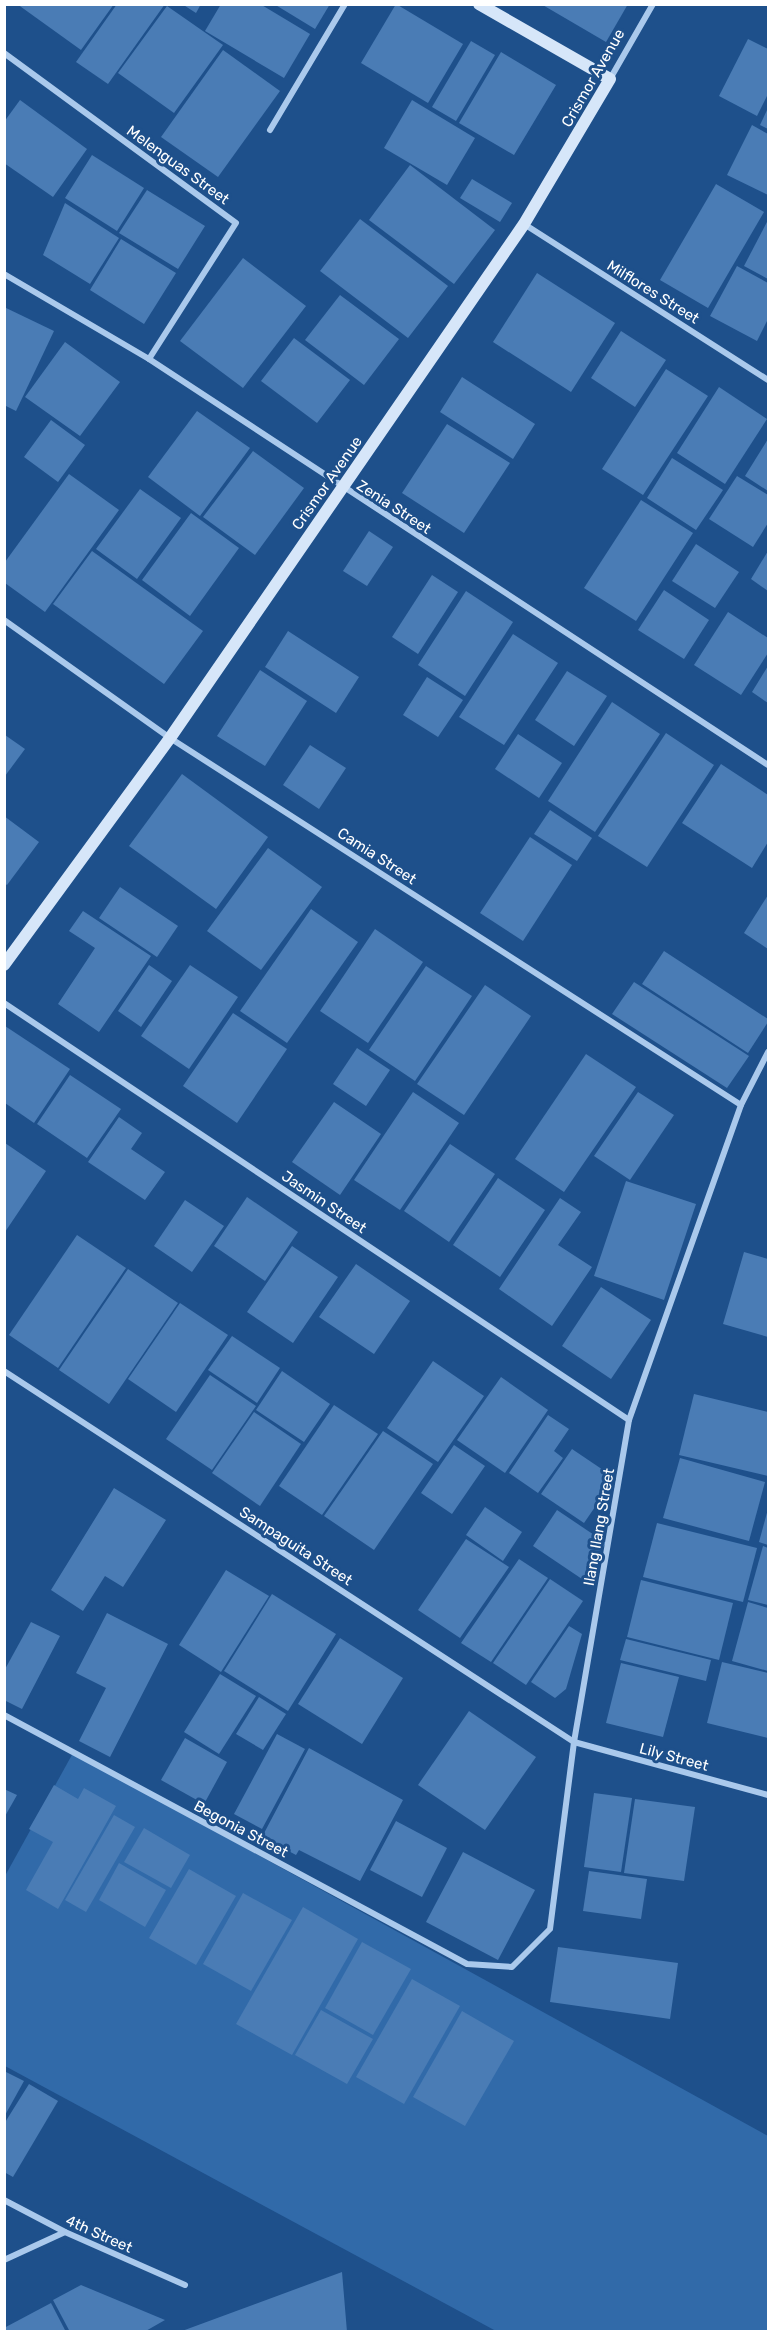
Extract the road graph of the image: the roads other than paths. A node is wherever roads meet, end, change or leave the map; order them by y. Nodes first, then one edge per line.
1 (345, 4) edge
2 (479, 4) edge
3 (652, 4) edge
4 (4, 53) edge
5 (610, 79) junction
6 (270, 130) dead end
7 (524, 224) junction
8 (4, 274) edge
9 (149, 359) junction
10 (768, 380) edge
11 (342, 487) junction
12 (4, 620) edge
13 (170, 738) junction
14 (768, 765) edge
15 (4, 964) edge
16 (4, 1003) edge
17 (768, 1052) edge
18 (741, 1105) junction
19 (4, 1371) edge
20 (629, 1420) junction
21 (4, 1715) edge
22 (574, 1742) junction
23 (768, 1795) edge
24 (466, 1964) joint
25 (4, 2200) edge
26 (65, 2232) junction
27 (4, 2260) edge
28 (185, 2285) dead end

1 - 6 street
2 - 5 street
3 - 5 street, Crismor Avenue
4 - 9 street, Melenguas Street
5 - 7 street, Crismor Avenue
7 - 10 street, Milflores Street
7 - 11 street, Crismor Avenue
8 - 9 street, Zenia Street
9 - 11 street, Zenia Street
11 - 13 street, Crismor Avenue
11 - 14 street, Zenia Street
12 - 13 street, Camia Street
13 - 15 street, Crismor Avenue
13 - 18 street, Camia Street
16 - 20 street, Jasmin Street
17 - 18 street, Ilang Ilang Street
18 - 20 street, Ilang Ilang Street
19 - 22 street, Sampaguita Street
20 - 22 street, Ilang Ilang Street
21 - 24 street, Begonia Street
22 - 23 street, Lily Street
22 - 24 street, Ilang Ilang Street
25 - 26 street, 4th Street
26 - 27 street
26 - 28 street, 4th Street

